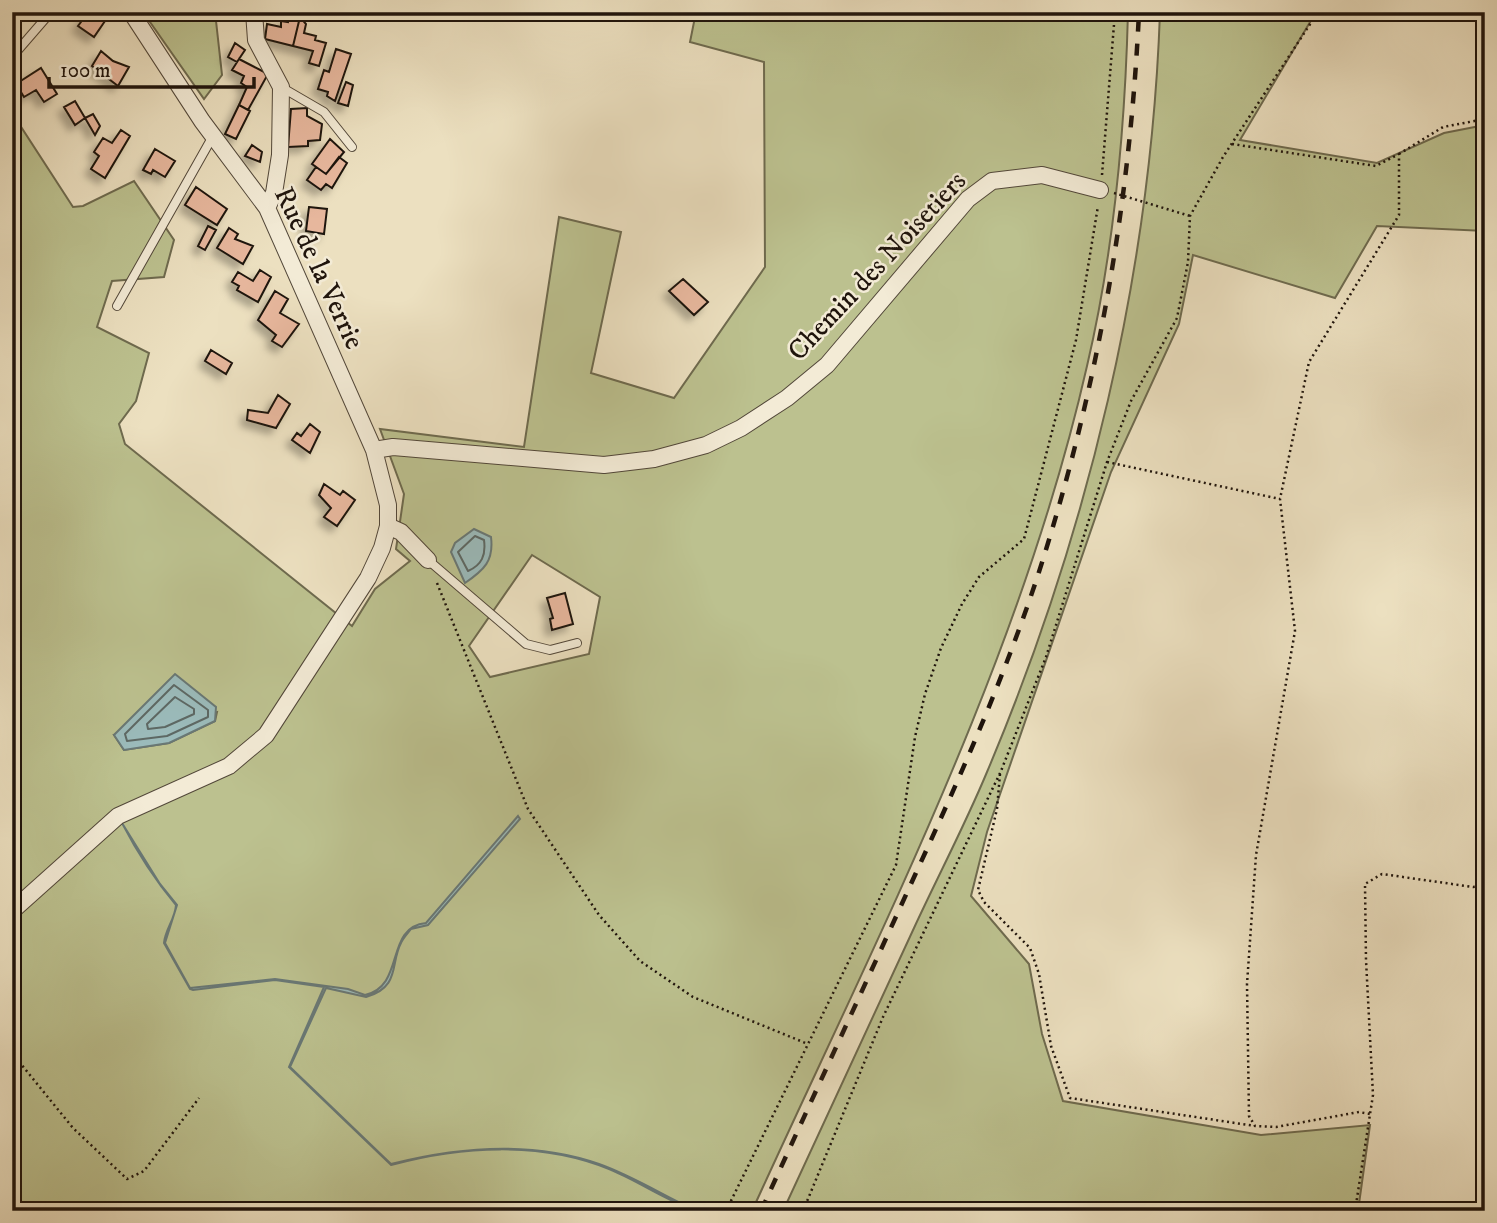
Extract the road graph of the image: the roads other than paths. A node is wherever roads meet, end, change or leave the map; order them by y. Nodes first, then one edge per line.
1 (51, 12) edge
2 (131, 12) edge
3 (254, 12) edge
4 (12, 57) edge
5 (281, 87) junction
6 (213, 136) junction
7 (352, 147) dead end
8 (1100, 190) road end
9 (267, 208) junction
10 (117, 306) dead end
11 (374, 450) junction
12 (388, 526) junction
13 (428, 560) joint
14 (577, 643) dead end
15 (12, 911) edge

1 - 4 lane
2 - 6 street, Rue de la Verrie
3 - 5 street
5 - 7 lane
5 - 9 street
6 - 9 street, Rue de la Verrie
6 - 10 lane
8 - 11 street, Chemin des Noisetiers
9 - 11 street, Rue de la Verrie
11 - 12 street, Rue de la Verrie
12 - 13 street
12 - 15 street
13 - 14 lane

